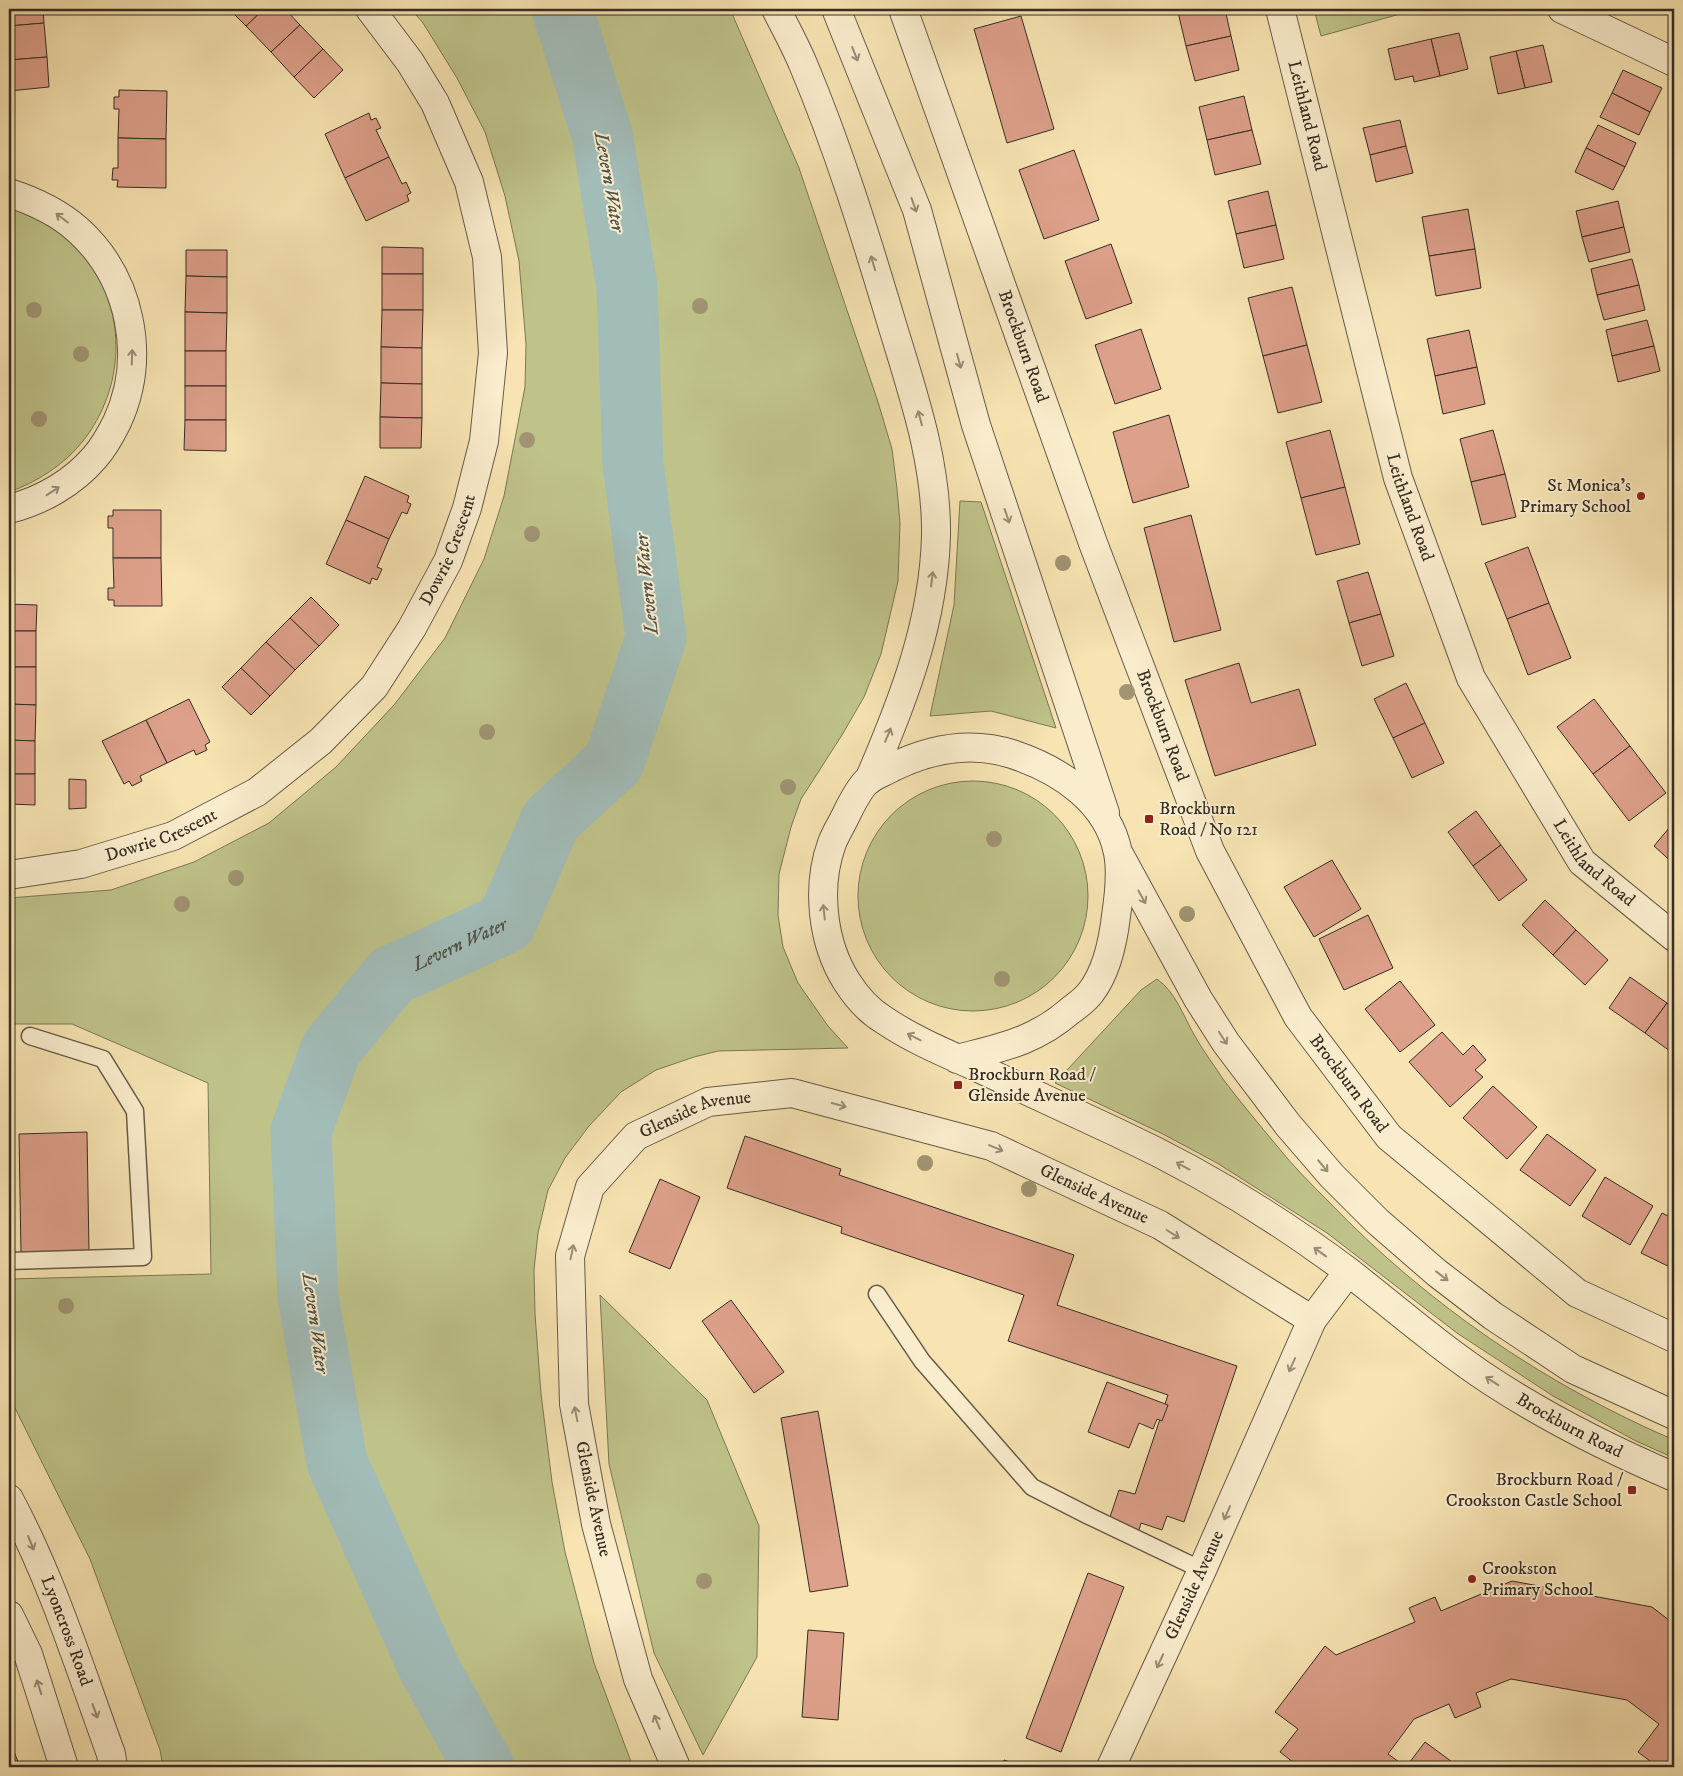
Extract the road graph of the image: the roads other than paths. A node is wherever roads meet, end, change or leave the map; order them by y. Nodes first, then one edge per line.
1 (370, 9) edge
2 (776, 9) edge
3 (836, 9) edge
4 (903, 9) edge
5 (1280, 9) edge
6 (1562, 9) edge
7 (1674, 62) edge
8 (9, 192) edge
9 (9, 509) edge
10 (868, 780) junction
11 (1115, 842) junction
12 (9, 875) edge
13 (1674, 937) edge
14 (30, 1036) dead end
15 (957, 1058) junction
16 (9, 1261) edge
17 (1348, 1272) junction
18 (877, 1294) dead end
19 (1312, 1320) junction
20 (1674, 1338) edge
21 (1674, 1415) edge
22 (1674, 1477) edge
23 (9, 1499) edge
24 (1202, 1570) junction
25 (9, 1615) edge
26 (64, 1767) edge
27 (113, 1767) edge
28 (676, 1767) edge
29 (1111, 1767) edge

1 - 12 street, Dowrie Crescent
10 -> 2 street
3 -> 11 street
4 - 20 street, Brockburn Road
5 - 13 street, Leithland Road
6 - 7 street
9 -> 8 street
10 - 11 street
15 -> 10 street, Brockburn Road
11 - 15 street
11 -> 21 street
14 - 16 lane
17 -> 15 street, Brockburn Road
17 - 19 street, Glenside Avenue
22 -> 17 street, Brockburn Road
18 - 24 lane
19 -> 24 street, Glenside Avenue
28 -> 19 street, Glenside Avenue
23 -> 27 street, Lyoncross Road
24 -> 29 street, Glenside Avenue
26 -> 25 street

